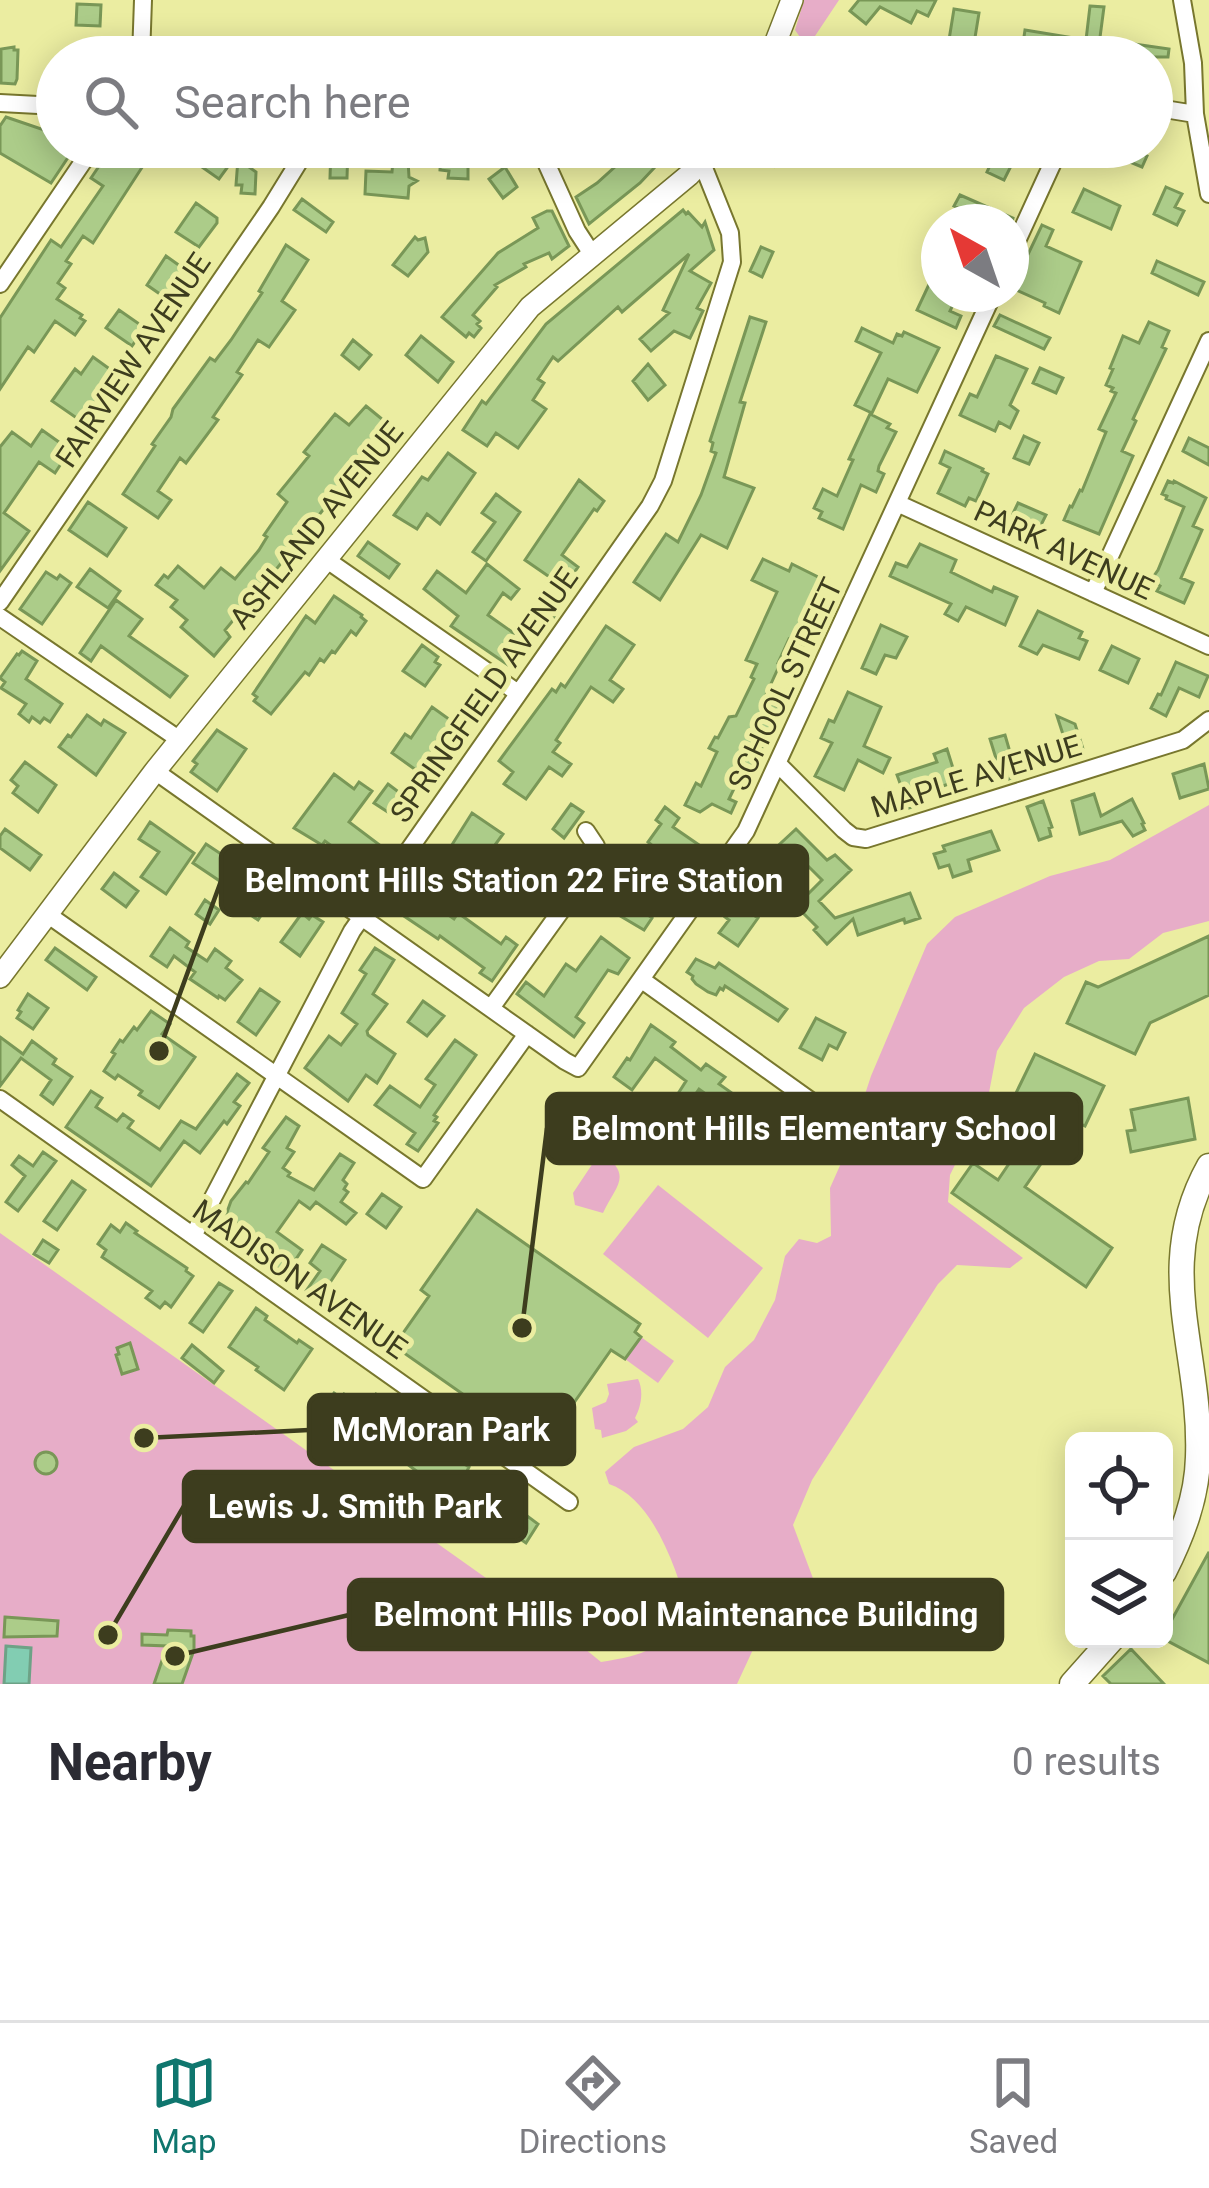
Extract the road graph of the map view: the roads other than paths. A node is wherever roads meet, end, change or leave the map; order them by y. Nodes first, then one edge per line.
1 (143, 0) edge
2 (792, 0) edge
3 (1181, 0) edge
4 (142, 36) edge
5 (778, 36) edge
6 (0, 103) edge
7 (36, 105) edge
8 (1173, 110) edge
9 (1195, 114) junction
10 (79, 168) edge
11 (295, 168) edge
12 (548, 168) edge
13 (694, 168) edge
14 (712, 168) edge
15 (1050, 168) edge
16 (1209, 194) edge
17 (1029, 215) edge
18 (592, 254) junction
19 (0, 284) edge
20 (984, 312) edge
21 (1209, 341) edge
22 (897, 503) junction
23 (327, 560) junction
24 (1093, 593) junction
25 (0, 602) edge
26 (0, 617) edge
27 (1209, 646) edge
28 (518, 693) junction
29 (1209, 720) edge
30 (180, 740) junction
31 (778, 764) junction
32 (155, 771) junction
33 (586, 831) dead end
34 (47, 914) junction
35 (361, 916) junction
36 (1, 975) edge
37 (642, 980) junction
38 (491, 1008) junction
39 (527, 1034) junction
40 (276, 1076) junction
41 (0, 1099) edge
42 (829, 1114) dead end
43 (1209, 1166) edge
44 (193, 1236) junction
45 (569, 1502) dead end
46 (1173, 1552) edge
47 (1104, 1648) edge
48 (1072, 1684) edge

1 - 4 street
2 - 5 street
3 - 9 street
6 - 7 street
8 - 9 street
9 - 16 street
10 - 19 street
11 - 25 street, FAIRVIEW AVENUE
12 - 18 street
13 - 18 street, ASHLAND AVENUE
14 - 28 street, SPRINGFIELD AVENUE
15 - 17 street
18 - 23 street, ASHLAND AVENUE
20 - 22 street, SCHOOL STREET
21 - 24 street
22 - 24 street, PARK AVENUE
22 - 31 street, SCHOOL STREET
23 - 28 street
23 - 30 street, ASHLAND AVENUE
24 - 27 street, PARK AVENUE
26 - 30 street
28 - 35 street, SPRINGFIELD AVENUE
29 - 31 street, MAPLE AVENUE
30 - 32 street, ASHLAND AVENUE
31 - 37 street, SCHOOL STREET
32 - 34 street, ASHLAND AVENUE
32 - 35 street
33 - 38 street
34 - 36 street, ASHLAND AVENUE
34 - 40 street
35 - 38 street
35 - 40 street, SPRINGFIELD AVENUE
37 - 39 street, SCHOOL STREET
37 - 42 street
38 - 39 street
39 - 40 street
40 - 44 street, SPRINGFIELD AVENUE
41 - 44 street, MADISON AVENUE
43 - 46 main road
44 - 45 street, MADISON AVENUE
47 - 48 main road

